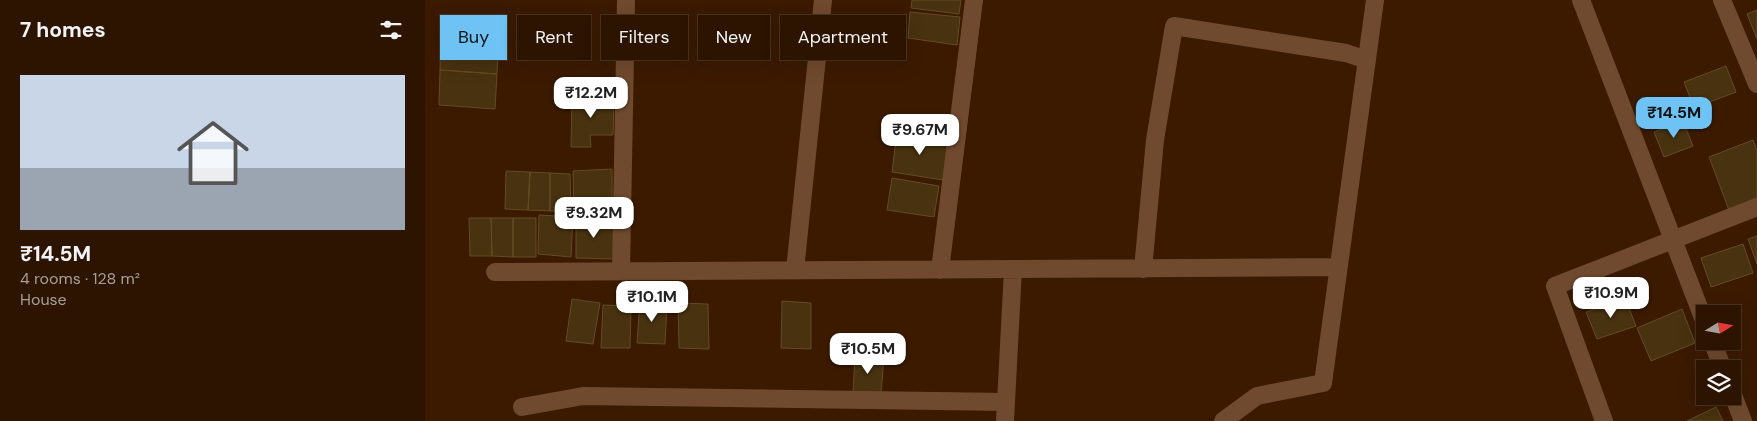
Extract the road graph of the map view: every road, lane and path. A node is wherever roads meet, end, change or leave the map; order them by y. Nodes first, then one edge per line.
1 (627, 0) edge
2 (823, 0) edge
3 (974, 0) edge
4 (1375, 0) edge
5 (1581, 0) edge
6 (1722, 0) edge
7 (1367, 60) junction
8 (1757, 84) edge
9 (1757, 208) edge
10 (1673, 240) junction
11 (1339, 268) junction
12 (1013, 269) junction
13 (1143, 269) junction
14 (795, 270) junction
15 (940, 270) junction
16 (621, 271) junction
17 (495, 272) dead end
18 (1698, 305) edge
19 (1005, 402) junction
20 (1737, 405) edge
21 (522, 407) dead end
22 (1005, 421) edge
23 (1223, 421) edge
24 (1603, 421) edge
25 (1743, 421) edge

1 - 16 street
2 - 14 street
3 - 15 street
4 - 7 street
5 - 10 street
6 - 8 street
7 - 11 street
7 - 13 street
9 - 10 street
10 - 18 street
10 - 24 street
11 - 13 street
11 - 23 street
12 - 13 street
12 - 15 street
12 - 19 street
14 - 15 street
14 - 16 street
16 - 17 street
19 - 21 street
19 - 22 street
20 - 25 street

